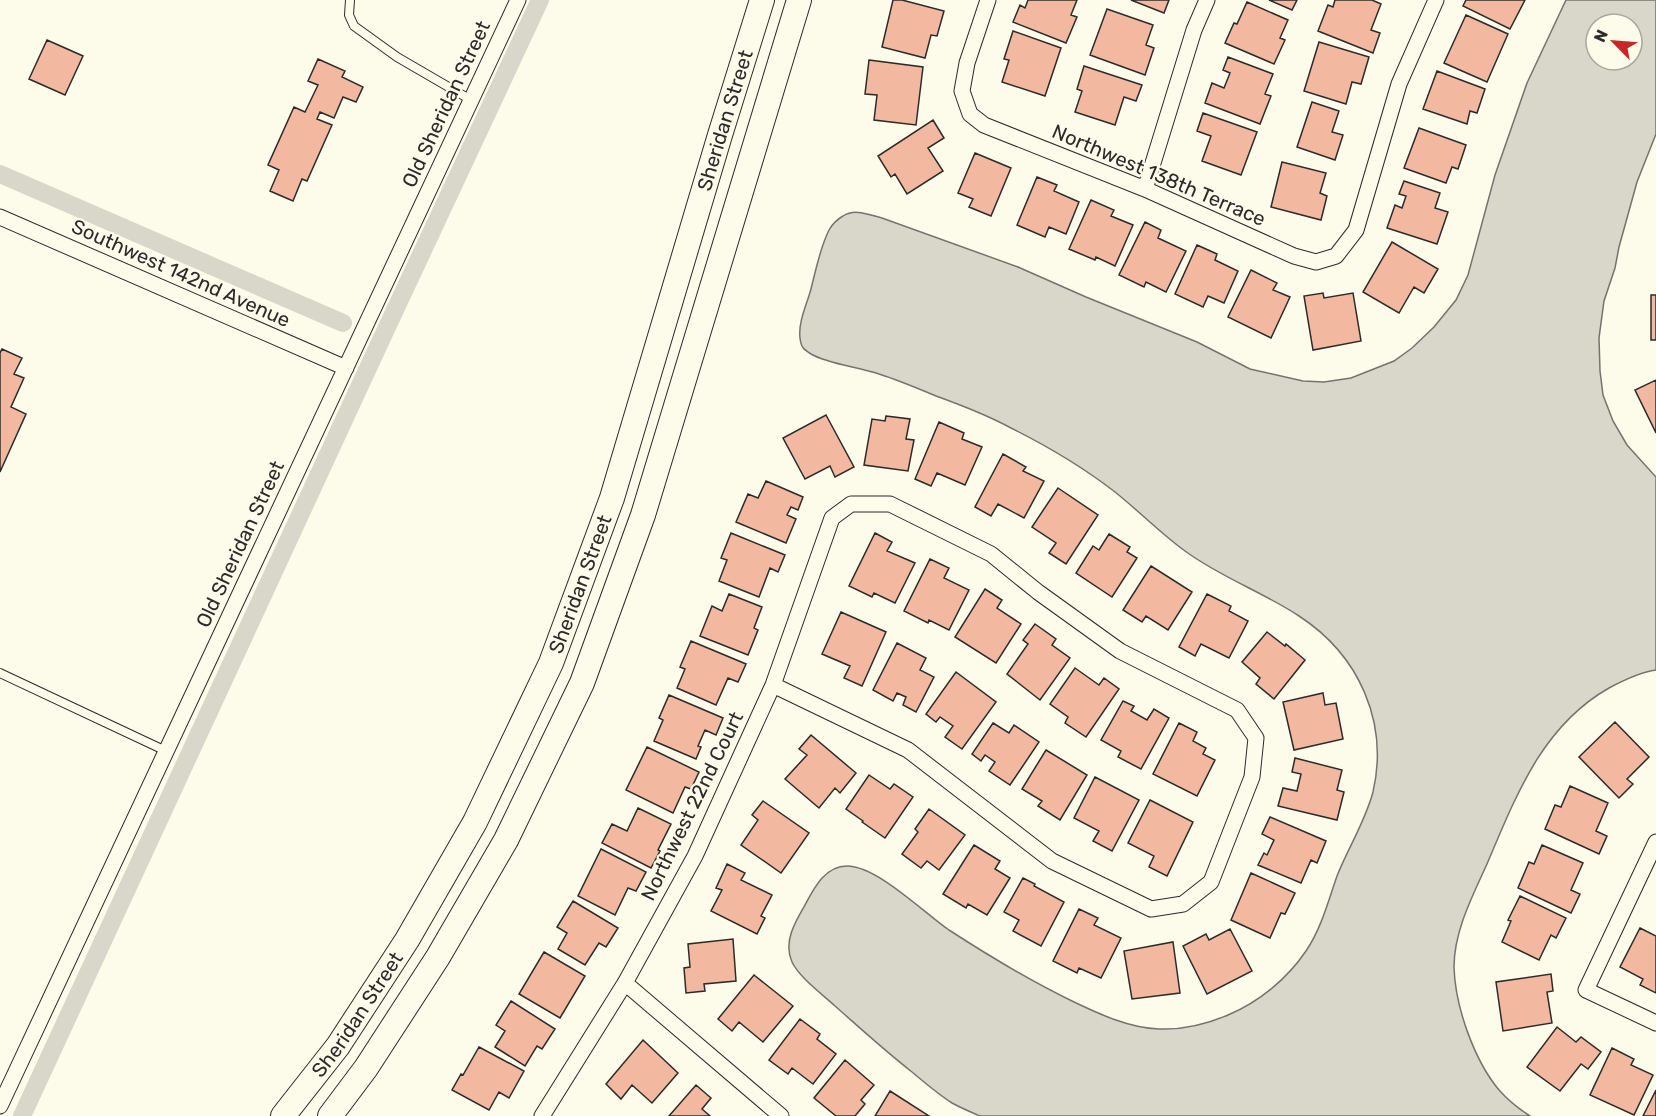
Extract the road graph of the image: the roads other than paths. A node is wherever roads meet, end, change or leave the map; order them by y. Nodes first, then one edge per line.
1 (350, 0) edge
2 (518, 0) edge
3 (762, 0) edge
4 (799, 0) edge
5 (988, 0) edge
6 (1207, 0) edge
7 (1436, 0) edge
8 (471, 100) junction
9 (1145, 189) junction
10 (0, 217) edge
11 (346, 368) junction
12 (0, 673) edge
13 (773, 685) junction
14 (166, 751) junction
15 (1656, 842) edge
16 (625, 983) junction
17 (1656, 1023) edge
18 (0, 1106) edge
19 (283, 1116) edge
20 (330, 1116) edge
21 (542, 1116) edge
22 (781, 1116) edge

1 - 8 lane
2 - 8 street, Old Sheridan Street
3 - 19 main road, Sheridan Street
4 - 20 main road, Sheridan Street
5 - 9 street, Northwest 138th Terrace
6 - 9 street
7 - 9 street, Northwest 138th Terrace
8 - 11 street, Old Sheridan Street
10 - 11 street, Southwest 142nd Avenue
11 - 14 street, Old Sheridan Street
12 - 14 lane
13 - 13 street, Northwest 22nd Court
13 - 16 street, Northwest 22nd Court
14 - 18 street, Old Sheridan Street
15 - 17 street
16 - 21 street, Northwest 22nd Court
16 - 22 street

